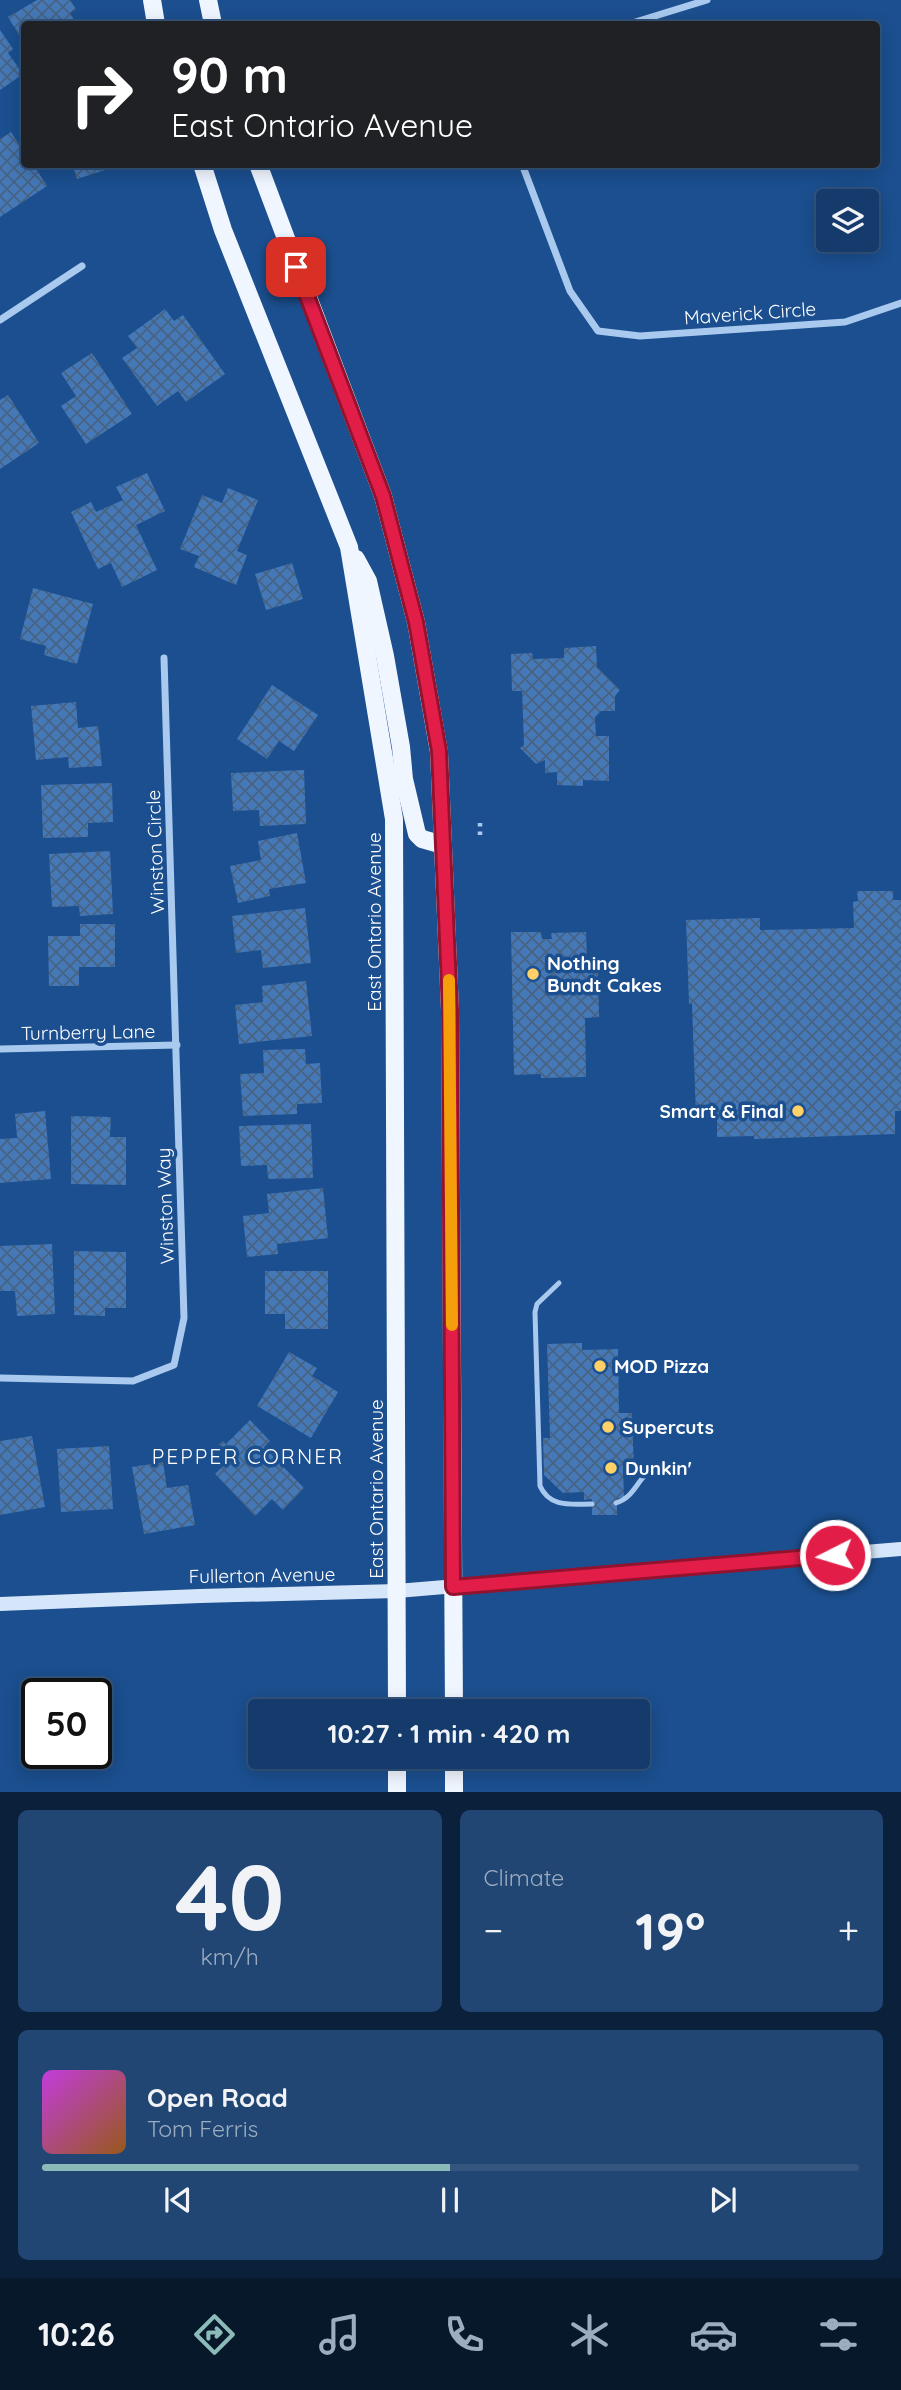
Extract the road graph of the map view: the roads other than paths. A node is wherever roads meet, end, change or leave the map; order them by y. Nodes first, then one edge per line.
1 (152, 0) edge
2 (208, 0) edge
3 (707, 0) edge
4 (156, 21) edge
5 (212, 21) edge
6 (639, 21) edge
7 (203, 168) edge
8 (260, 168) edge
9 (524, 168) edge
10 (82, 266) dead end
11 (901, 303) edge
12 (0, 320) edge
13 (349, 547) junction
14 (164, 658) dead end
15 (443, 845) junction
16 (177, 1045) junction
17 (0, 1049) edge
18 (559, 1283) dead end
19 (0, 1378) edge
20 (655, 1469) dead end
21 (616, 1503) dead end
22 (592, 1504) dead end
23 (901, 1549) edge
24 (453, 1587) junction
25 (397, 1591) junction
26 (0, 1604) edge
27 (397, 1699) edge
28 (454, 1699) edge
29 (397, 1769) edge
30 (454, 1769) edge
31 (397, 1791) edge
32 (454, 1791) edge

1 - 4 main road
2 - 5 main road
3 - 6 street
7 - 13 main road, East Ontario Avenue
8 - 15 main road
9 - 11 street, Maverick Circle
10 - 12 street
13 - 15 main road
13 - 25 main road, East Ontario Avenue
14 - 16 street, Winston Circle
15 - 24 main road
16 - 17 street, Turnberry Lane
16 - 19 street, Winston Way
18 - 22 lane
20 - 21 lane
23 - 24 main road, Fullerton Avenue
24 - 25 main road, Fullerton Avenue
24 - 28 main road
25 - 26 main road, Fullerton Avenue
25 - 27 main road, East Ontario Avenue
29 - 31 main road
30 - 32 main road

